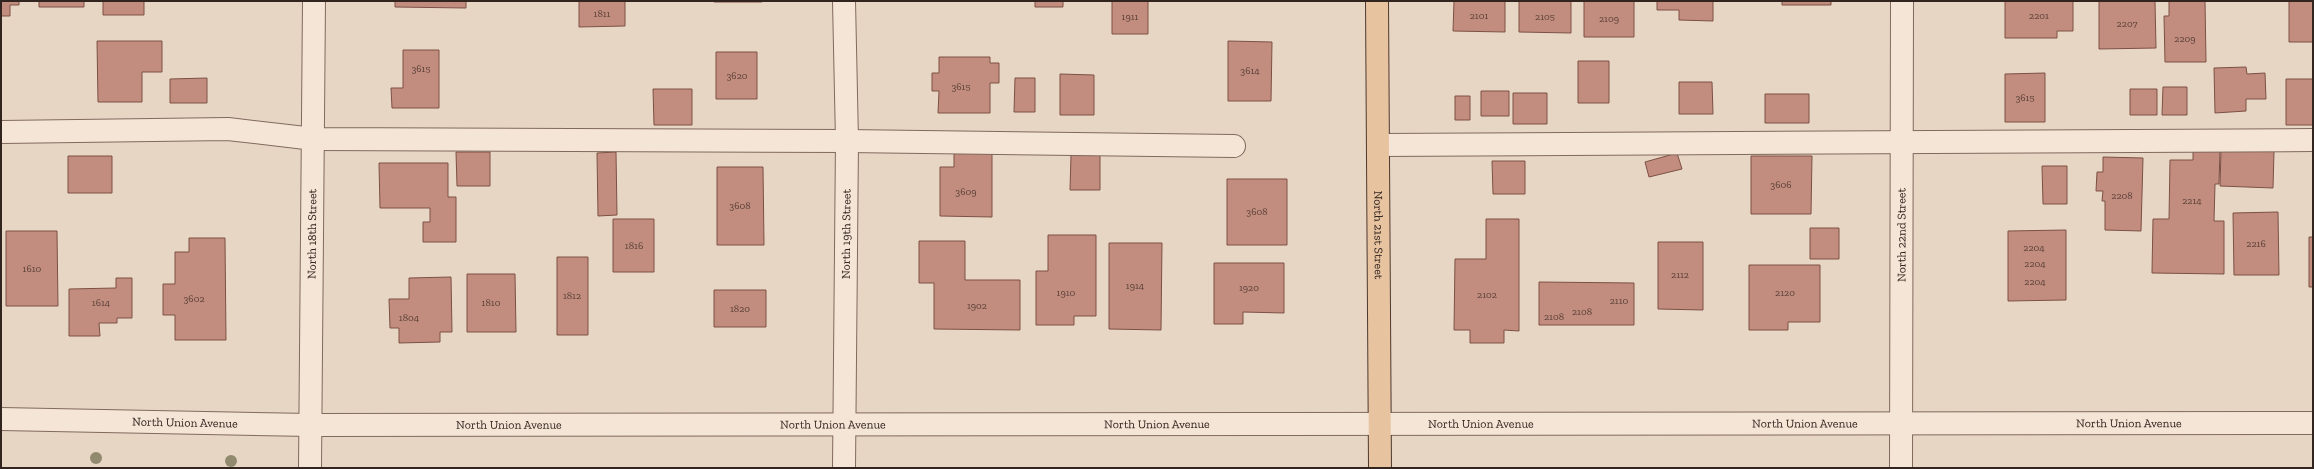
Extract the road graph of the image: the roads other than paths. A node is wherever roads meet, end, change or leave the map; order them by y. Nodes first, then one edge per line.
1 (314, 1) edge
2 (844, 1) edge
3 (1376, 1) edge
4 (1902, 1) edge
5 (1, 132) edge
6 (314, 139) junction
7 (2313, 140) edge
8 (847, 141) junction
9 (1901, 142) junction
10 (1378, 145) junction
11 (1234, 146) dead end
12 (1, 419) edge
13 (1901, 423) junction
14 (2313, 423) edge
15 (1380, 424) junction
16 (311, 425) junction
17 (843, 426) junction
18 (310, 468) edge
19 (844, 468) edge
20 (1380, 468) edge
21 (1902, 468) edge

1 - 6 street, North 18th Street
2 - 8 street, North 19th Street
3 - 10 main road, North 21st Street
4 - 9 street, North 22nd Street
5 - 6 street
6 - 8 street
6 - 16 street, North 18th Street
7 - 9 street
8 - 11 street
8 - 17 street, North 19th Street
9 - 10 street
9 - 13 street, North 22nd Street
10 - 15 main road, North 21st Street
12 - 16 street, North Union Avenue
13 - 14 street, North Union Avenue
13 - 15 street, North Union Avenue
13 - 21 street, North 22nd Street
15 - 17 street, North Union Avenue
15 - 20 main road, North 21st Street
16 - 17 street, North Union Avenue
16 - 18 street, North 18th Street
17 - 19 street, North 19th Street

